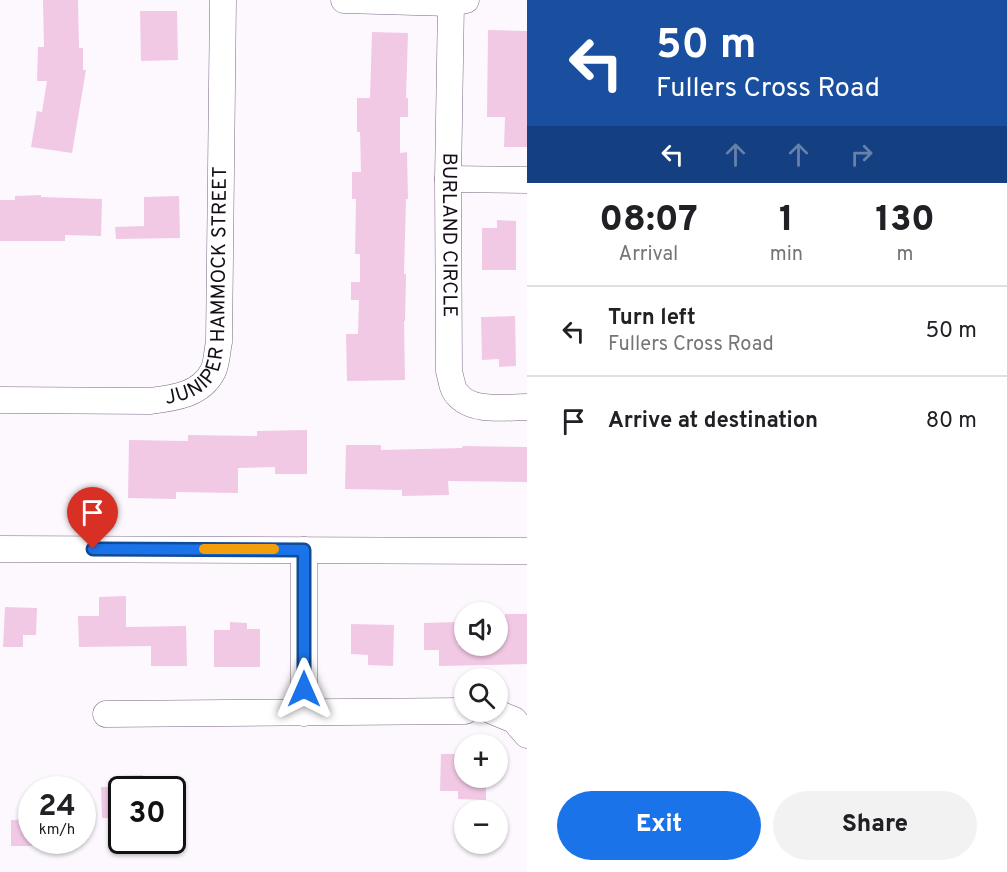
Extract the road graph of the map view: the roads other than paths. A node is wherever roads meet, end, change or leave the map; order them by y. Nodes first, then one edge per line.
1 (223, 0) edge
2 (344, 0) edge
3 (459, 1) edge
4 (448, 179) junction
5 (527, 180) edge
6 (0, 400) edge
7 (527, 407) edge
8 (0, 549) edge
9 (304, 550) junction
10 (527, 551) edge
11 (454, 711) edge
12 (304, 713) junction
13 (106, 714) dead end
14 (508, 718) edge
15 (527, 735) edge

1 - 6 street, JUNIPER HAMMOCK STREET
2 - 3 street
3 - 4 street, BURLAND CIRCLE
4 - 5 street
4 - 7 street, BURLAND CIRCLE
8 - 9 street
9 - 10 street
9 - 12 street
11 - 12 street
12 - 13 street
14 - 15 street

